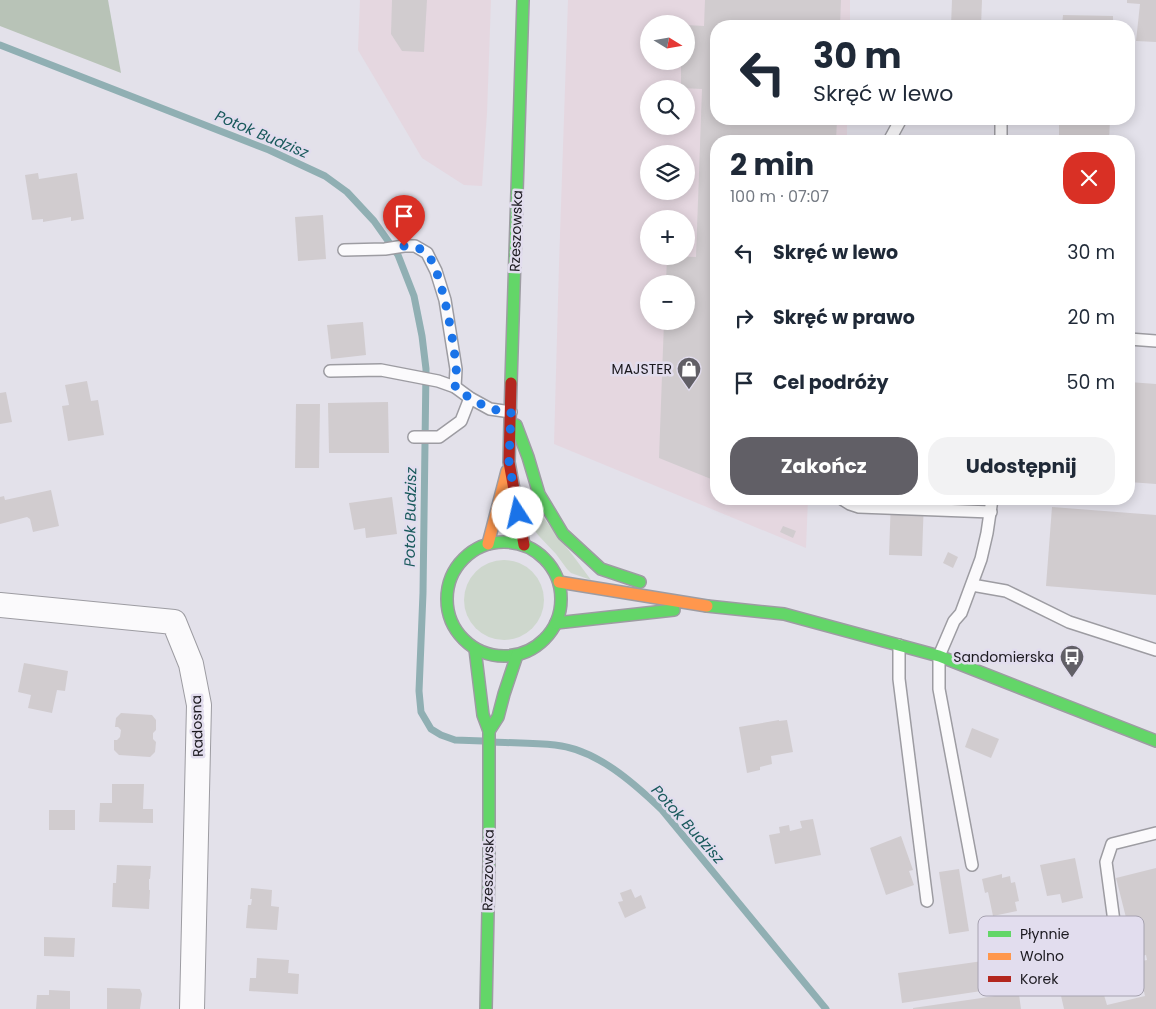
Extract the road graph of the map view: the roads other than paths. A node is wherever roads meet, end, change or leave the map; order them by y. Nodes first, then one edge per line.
1 (523, 0) edge
2 (344, 250) dead end
3 (1135, 339) edge
4 (1156, 341) edge
5 (330, 371) dead end
6 (455, 388) junction
7 (470, 398) junction
8 (511, 412) junction
9 (414, 437) dead end
10 (509, 462) junction
11 (894, 505) edge
12 (992, 505) edge
13 (991, 512) junction
14 (488, 544) junction
15 (524, 546) junction
16 (559, 582) junction
17 (972, 585) junction
18 (0, 605) edge
19 (707, 606) junction
20 (556, 623) junction
21 (899, 645) junction
22 (475, 649) junction
23 (1156, 650) edge
24 (517, 655) junction
25 (939, 656) junction
26 (489, 731) junction
27 (1156, 741) edge
28 (1156, 833) edge
29 (972, 865) dead end
30 (927, 901) dead end
31 (1113, 916) edge
32 (192, 1009) edge
33 (486, 1009) edge

1 - 8 street, Rzeszowska
2 - 6 lane
3 - 4 lane
5 - 6 lane
6 - 7 lane
7 - 8 lane
7 - 9 lane
8 - 10 street, Rzeszowska
8 - 19 street
10 - 14 street, Rzeszowska
10 - 15 street, Rzeszowska
11 - 13 lane
12 - 13 lane
13 - 17 lane
14 - 15 street
14 - 22 street
15 - 16 street
16 - 19 street
16 - 20 street
17 - 23 lane
17 - 25 lane
18 - 32 street, Radosna
19 - 20 street
19 - 21 street
20 - 24 street
21 - 25 street
21 - 30 lane
22 - 24 street
22 - 26 street, Rzeszowska
24 - 26 street, Rzeszowska
25 - 27 street
25 - 29 lane
26 - 33 street, Rzeszowska
28 - 31 lane

